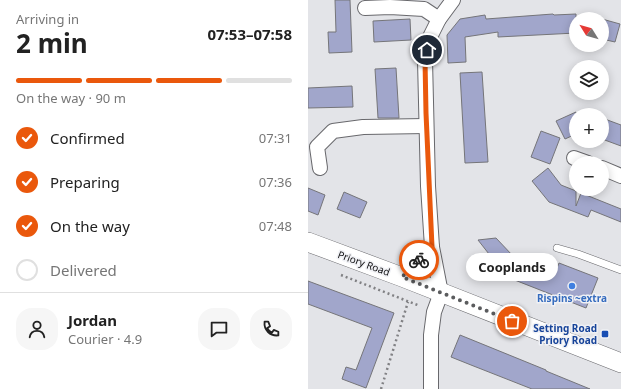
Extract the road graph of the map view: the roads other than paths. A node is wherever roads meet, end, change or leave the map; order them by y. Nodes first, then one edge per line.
1 (453, 0) edge
2 (389, 4) edge
3 (365, 8) dead end
4 (439, 19) junction
5 (426, 126) junction
6 (320, 168) dead end
7 (609, 171) edge
8 (621, 176) edge
9 (308, 242) edge
10 (432, 247) junction
11 (557, 248) dead end
12 (621, 270) edge
13 (402, 277) junction
14 (441, 293) junction
15 (621, 363) edge
16 (431, 389) edge

1 - 4 street
2 - 3 street
2 - 4 street
4 - 5 street
5 - 6 street
5 - 10 street
7 - 8 street
9 - 13 street, Priory Road
10 - 13 street
10 - 14 street
11 - 12 lane
13 - 14 street, Priory Road
14 - 15 street, Priory Road
14 - 16 street

